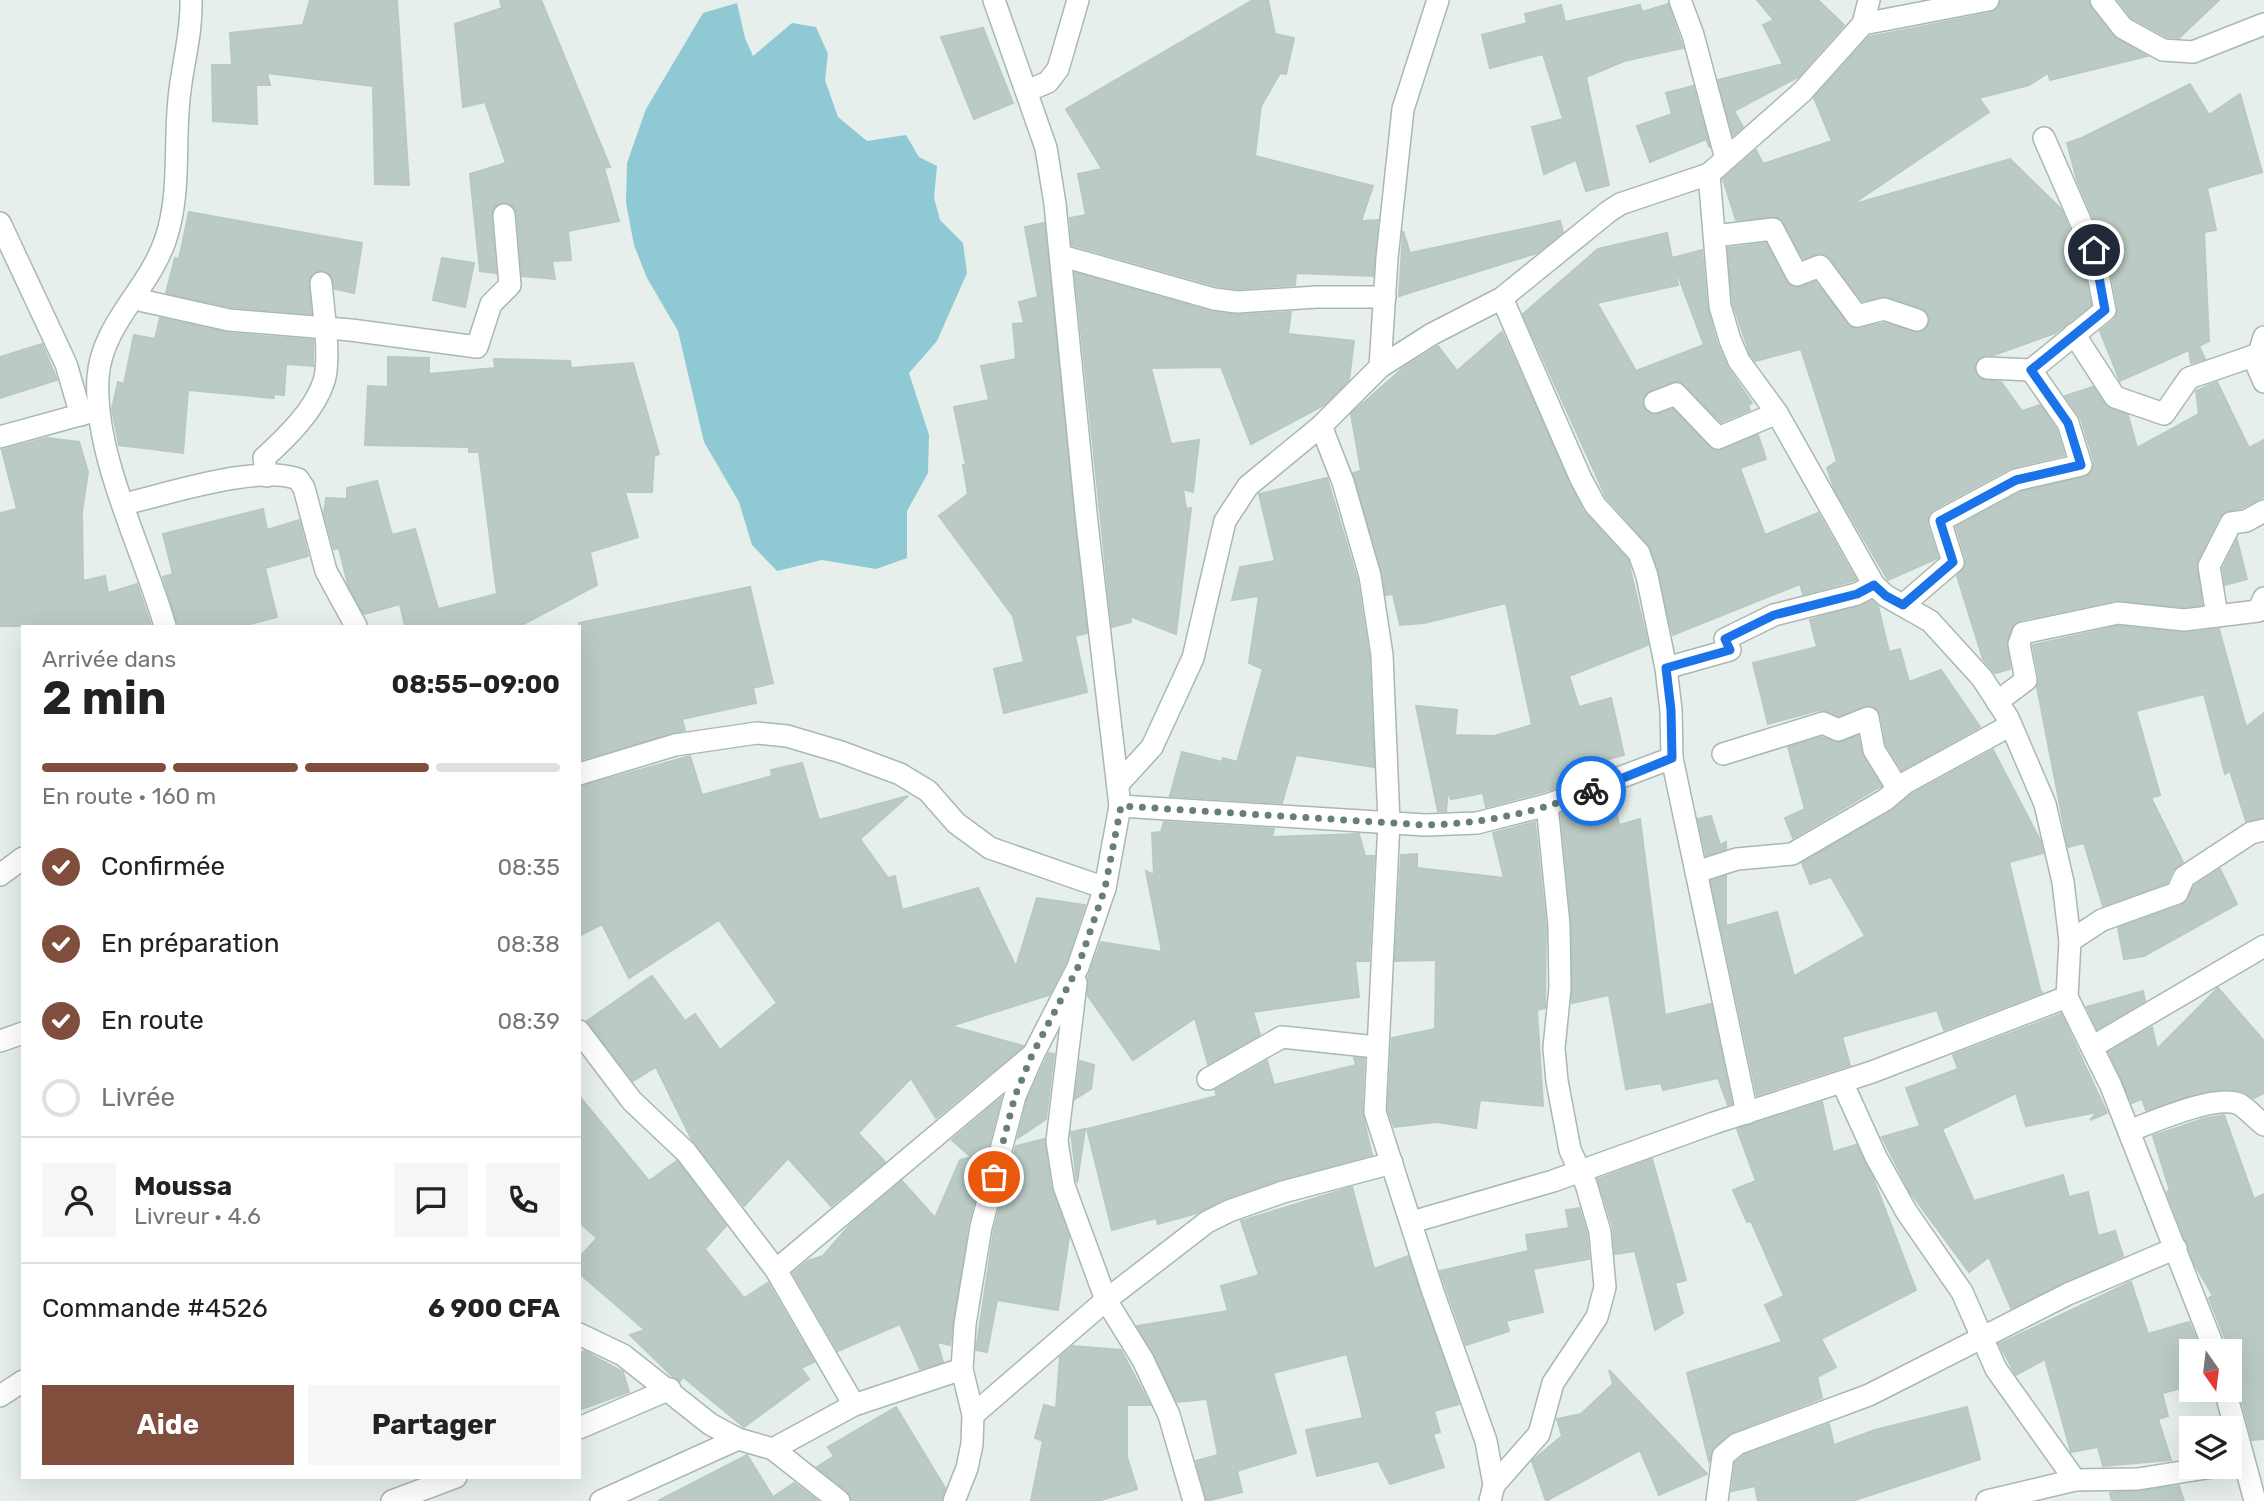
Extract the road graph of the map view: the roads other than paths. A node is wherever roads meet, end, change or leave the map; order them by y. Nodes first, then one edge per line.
1 (191, 0) edge
2 (994, 0) edge
3 (1078, 0) edge
4 (1437, 0) edge
5 (1680, 0) edge
6 (1869, 0) edge
7 (1988, 0) edge
8 (2101, 0) edge
9 (1863, 24) junction
10 (2264, 24) edge
11 (1027, 91) junction
12 (2044, 138) dead end
13 (1726, 159) junction
14 (1709, 174) junction
15 (504, 215) dead end
16 (0, 223) edge
17 (1715, 236) junction
18 (1062, 256) junction
19 (321, 283) dead end
20 (1385, 297) junction
21 (1502, 298) junction
22 (135, 299) junction
23 (1917, 320) dead end
24 (325, 327) junction
25 (2074, 334) junction
26 (2264, 337) edge
27 (2253, 356) junction
28 (1380, 367) junction
29 (1987, 369) dead end
30 (2031, 370) junction
31 (2264, 382) edge
32 (1655, 402) dead end
33 (90, 413) junction
34 (1777, 413) junction
35 (1321, 426) junction
36 (0, 437) edge
37 (267, 476) junction
38 (124, 504) junction
39 (2264, 511) edge
40 (1874, 585) junction
41 (1903, 605) junction
42 (2262, 609) edge
43 (2217, 616) junction
44 (165, 625) edge
45 (355, 625) edge
46 (1666, 668) junction
47 (1997, 702) junction
48 (2011, 725) junction
49 (1723, 754) dead end
50 (1672, 758) junction
51 (581, 773) edge
52 (1120, 782) junction
53 (1898, 789) junction
54 (1547, 805) junction
55 (1121, 806) junction
56 (1389, 822) junction
57 (2264, 830) edge
58 (21, 859) edge
59 (1696, 873) junction
60 (0, 875) edge
61 (1105, 888) junction
62 (2070, 941) junction
63 (2264, 946) edge
64 (1078, 967) junction
65 (2067, 998) junction
66 (21, 1034) edge
67 (581, 1034) edge
68 (0, 1041) edge
69 (1376, 1047) junction
70 (2092, 1047) junction
71 (1032, 1055) junction
72 (1208, 1079) dead end
73 (1842, 1082) junction
74 (1748, 1113) junction
75 (2264, 1125) edge
76 (2129, 1131) junction
77 (1392, 1163) junction
78 (1579, 1172) junction
79 (1412, 1222) junction
80 (2176, 1248) junction
81 (776, 1270) junction
82 (1106, 1300) junction
83 (581, 1335) edge
84 (1981, 1337) junction
85 (2210, 1339) edge
86 (962, 1369) junction
87 (21, 1382) edge
88 (670, 1389) junction
89 (0, 1396) edge
90 (854, 1405) junction
91 (973, 1415) junction
92 (581, 1427) edge
93 (738, 1439) junction
94 (774, 1449) junction
95 (2179, 1472) edge
96 (2242, 1474) edge
97 (451, 1479) edge
98 (2075, 1480) junction
99 (1492, 1493) edge
100 (392, 1501) edge
101 (601, 1501) edge
102 (839, 1501) edge
103 (954, 1501) edge
104 (1194, 1501) edge
105 (1717, 1501) edge
106 (1987, 1501) edge
107 (2255, 1501) edge

1 - 22 street
2 - 11 street
3 - 11 street
4 - 20 street
5 - 13 street
6 - 9 street
7 - 9 street
8 - 10 street
9 - 13 street
11 - 18 street
12 - 25 street
13 - 14 street
14 - 17 street
14 - 21 street
15 - 24 street
16 - 33 street
17 - 23 street
17 - 34 street
18 - 20 street
18 - 52 street
19 - 24 street
20 - 28 street
21 - 28 street
21 - 46 street
22 - 24 street
22 - 33 street
24 - 37 street
25 - 27 street
25 - 30 street
26 - 27 street
27 - 31 street
28 - 35 street
29 - 30 street
30 - 41 street
32 - 34 street
33 - 36 street
33 - 38 street
34 - 40 street
35 - 52 street
35 - 56 street
37 - 38 street
37 - 45 street
38 - 44 street
39 - 43 street
40 - 41 street
40 - 46 street
41 - 47 street
42 - 43 street
43 - 47 street
46 - 50 street
47 - 48 street
48 - 53 street
48 - 62 street
49 - 53 street
50 - 54 street
50 - 59 street
51 - 61 street
52 - 55 street
53 - 59 street
54 - 56 street
54 - 78 street
55 - 56 street
55 - 61 street
56 - 69 street
57 - 62 street
58 - 60 street
59 - 74 street
61 - 64 street
62 - 65 street
63 - 70 street
64 - 71 street
64 - 82 street
65 - 70 street
65 - 73 street
66 - 68 street
67 - 81 street
69 - 72 street
69 - 77 street
70 - 76 street
71 - 81 street
71 - 86 street
73 - 74 street
73 - 84 street
74 - 78 street
75 - 76 street
76 - 80 street
77 - 79 street
77 - 82 street
78 - 79 street
78 - 99 street
79 - 99 street
80 - 84 street
80 - 85 street
81 - 90 street
82 - 91 street
82 - 104 street
83 - 88 street
84 - 98 street
84 - 105 street
86 - 90 street
86 - 91 street
87 - 89 street
88 - 92 street
88 - 93 street
90 - 94 street
91 - 103 street
93 - 94 street
93 - 101 street
94 - 102 street
95 - 98 street
96 - 107 street
97 - 100 street
98 - 106 street

